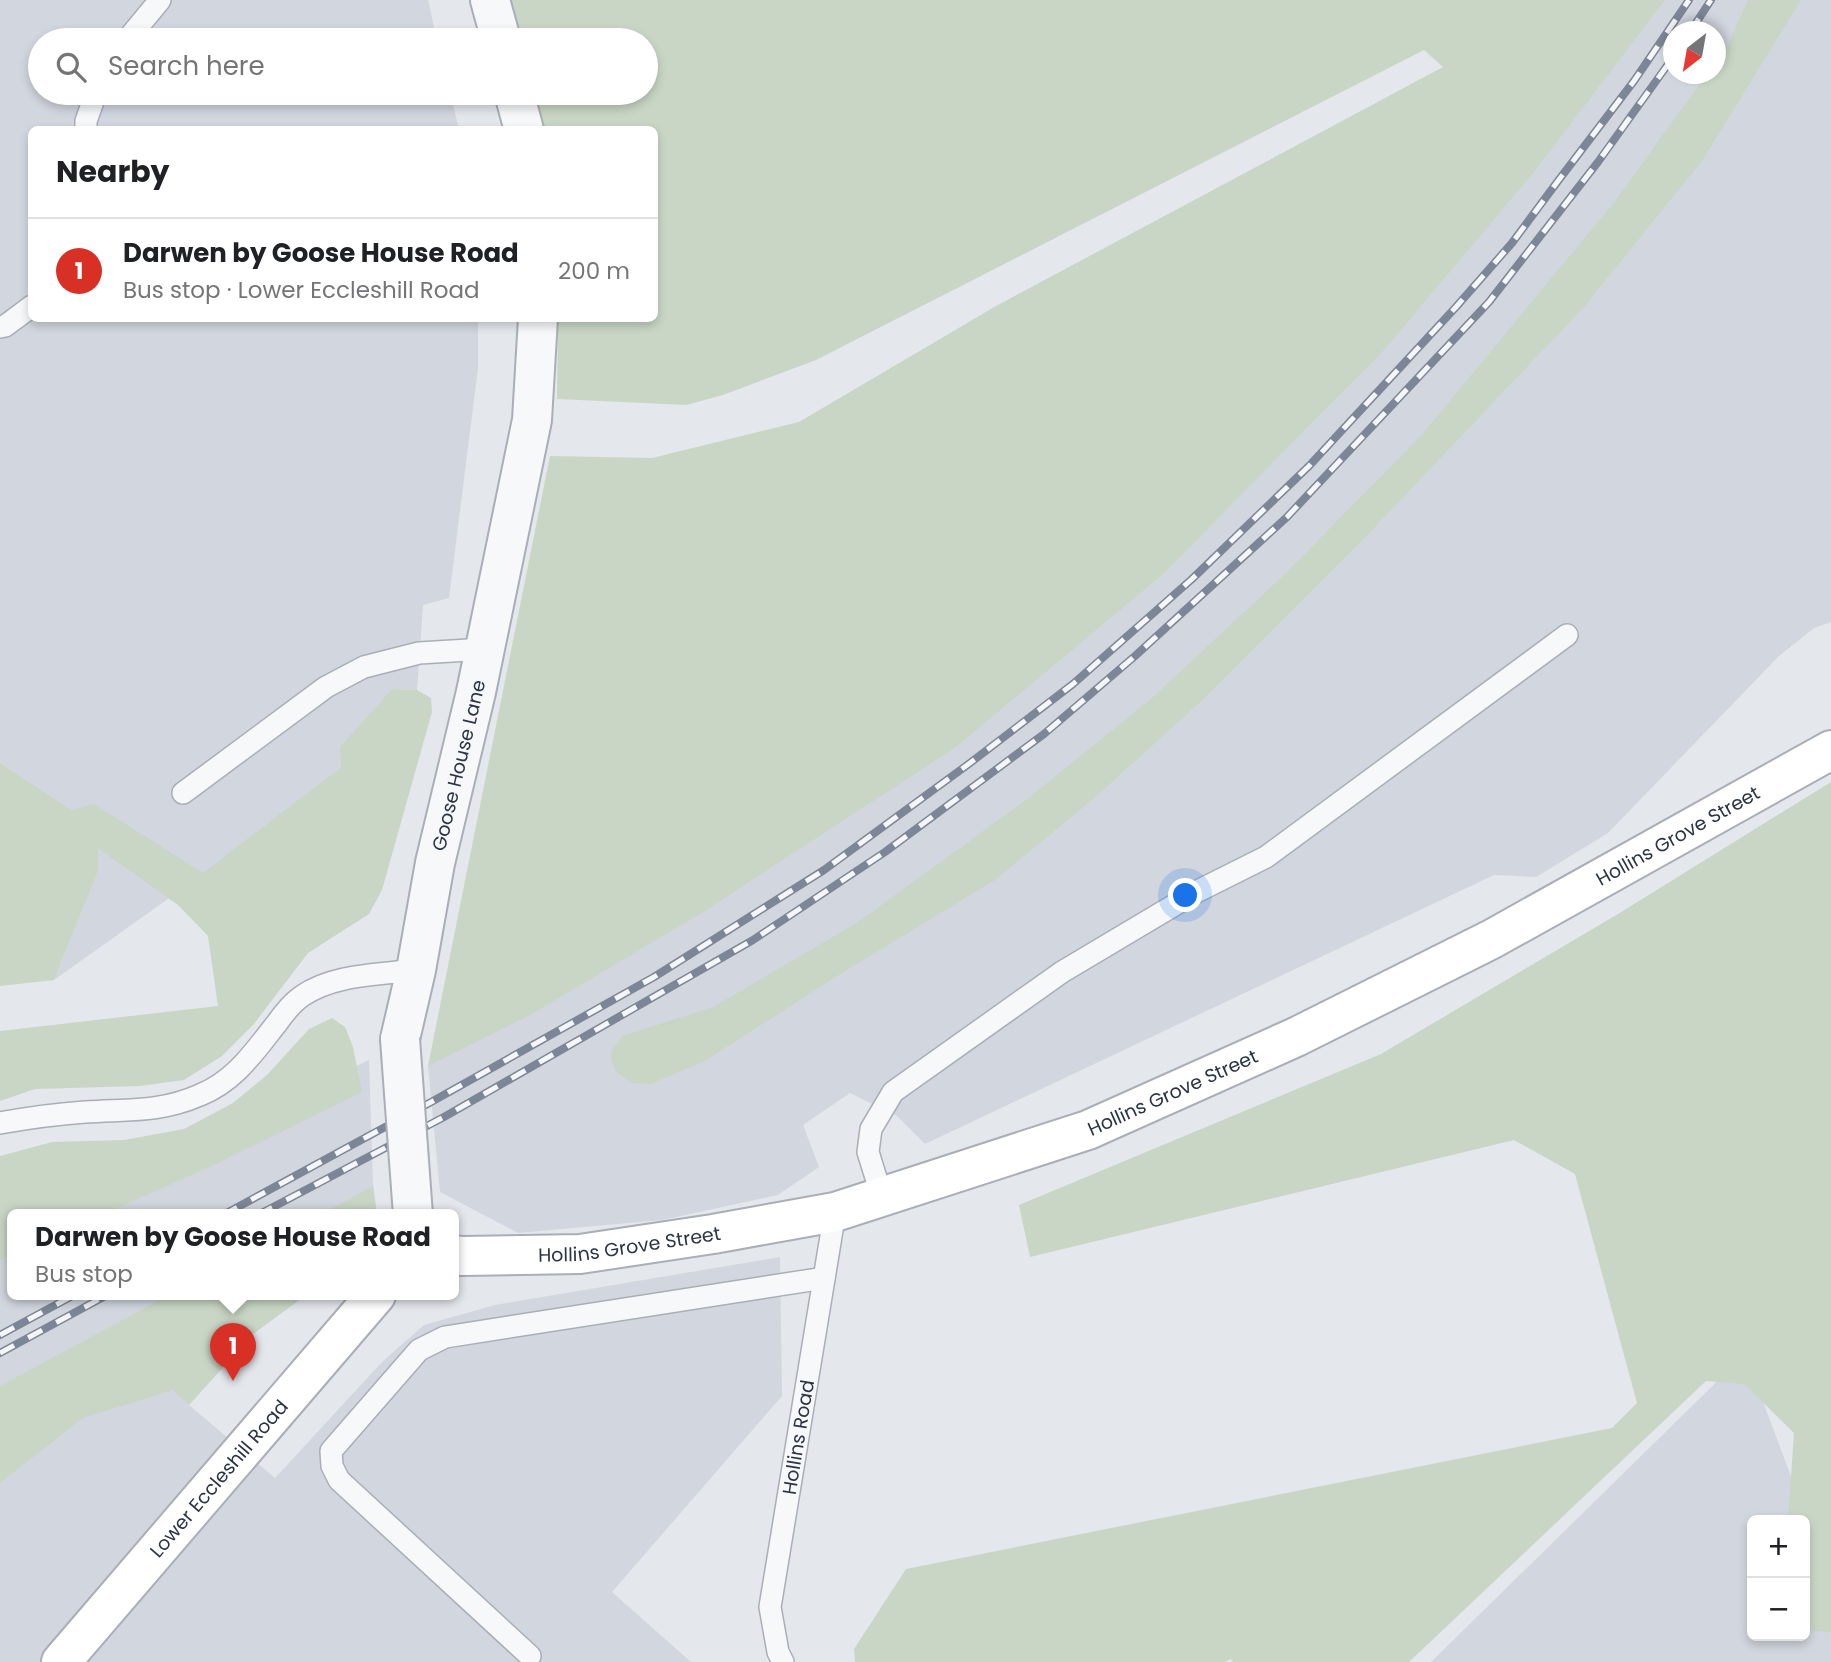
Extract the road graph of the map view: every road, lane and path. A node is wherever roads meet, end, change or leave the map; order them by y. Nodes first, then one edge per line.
1 (160, 0) edge
2 (490, 0) edge
3 (137, 28) edge
4 (498, 28) edge
5 (92, 105) edge
6 (517, 105) edge
7 (86, 126) edge
8 (523, 126) edge
9 (28, 309) edge
10 (538, 322) edge
11 (0, 327) edge
12 (1567, 635) dead end
13 (485, 649) junction
14 (1831, 750) edge
15 (183, 793) dead end
16 (415, 970) junction
17 (0, 1123) edge
18 (882, 1197) junction
19 (413, 1209) edge
20 (835, 1212) junction
21 (459, 1256) edge
22 (824, 1279) junction
23 (372, 1300) edge
24 (530, 1656) dead end
25 (61, 1662) edge
26 (783, 1662) edge

1 - 3 lane
2 - 4 street
5 - 7 lane
6 - 8 street
9 - 11 lane
10 - 13 street, Goose House Lane
12 - 18 lane
13 - 15 lane
13 - 16 street, Goose House Lane
14 - 18 street, Hollins Grove Street
16 - 17 lane
16 - 19 street, Goose House Lane, bridge
18 - 20 street, Hollins Grove Street
20 - 21 street, Hollins Grove Street
20 - 22 lane, Hollins Road
22 - 24 lane
22 - 26 lane, Hollins Road
23 - 25 street, Lower Eccleshill Road

